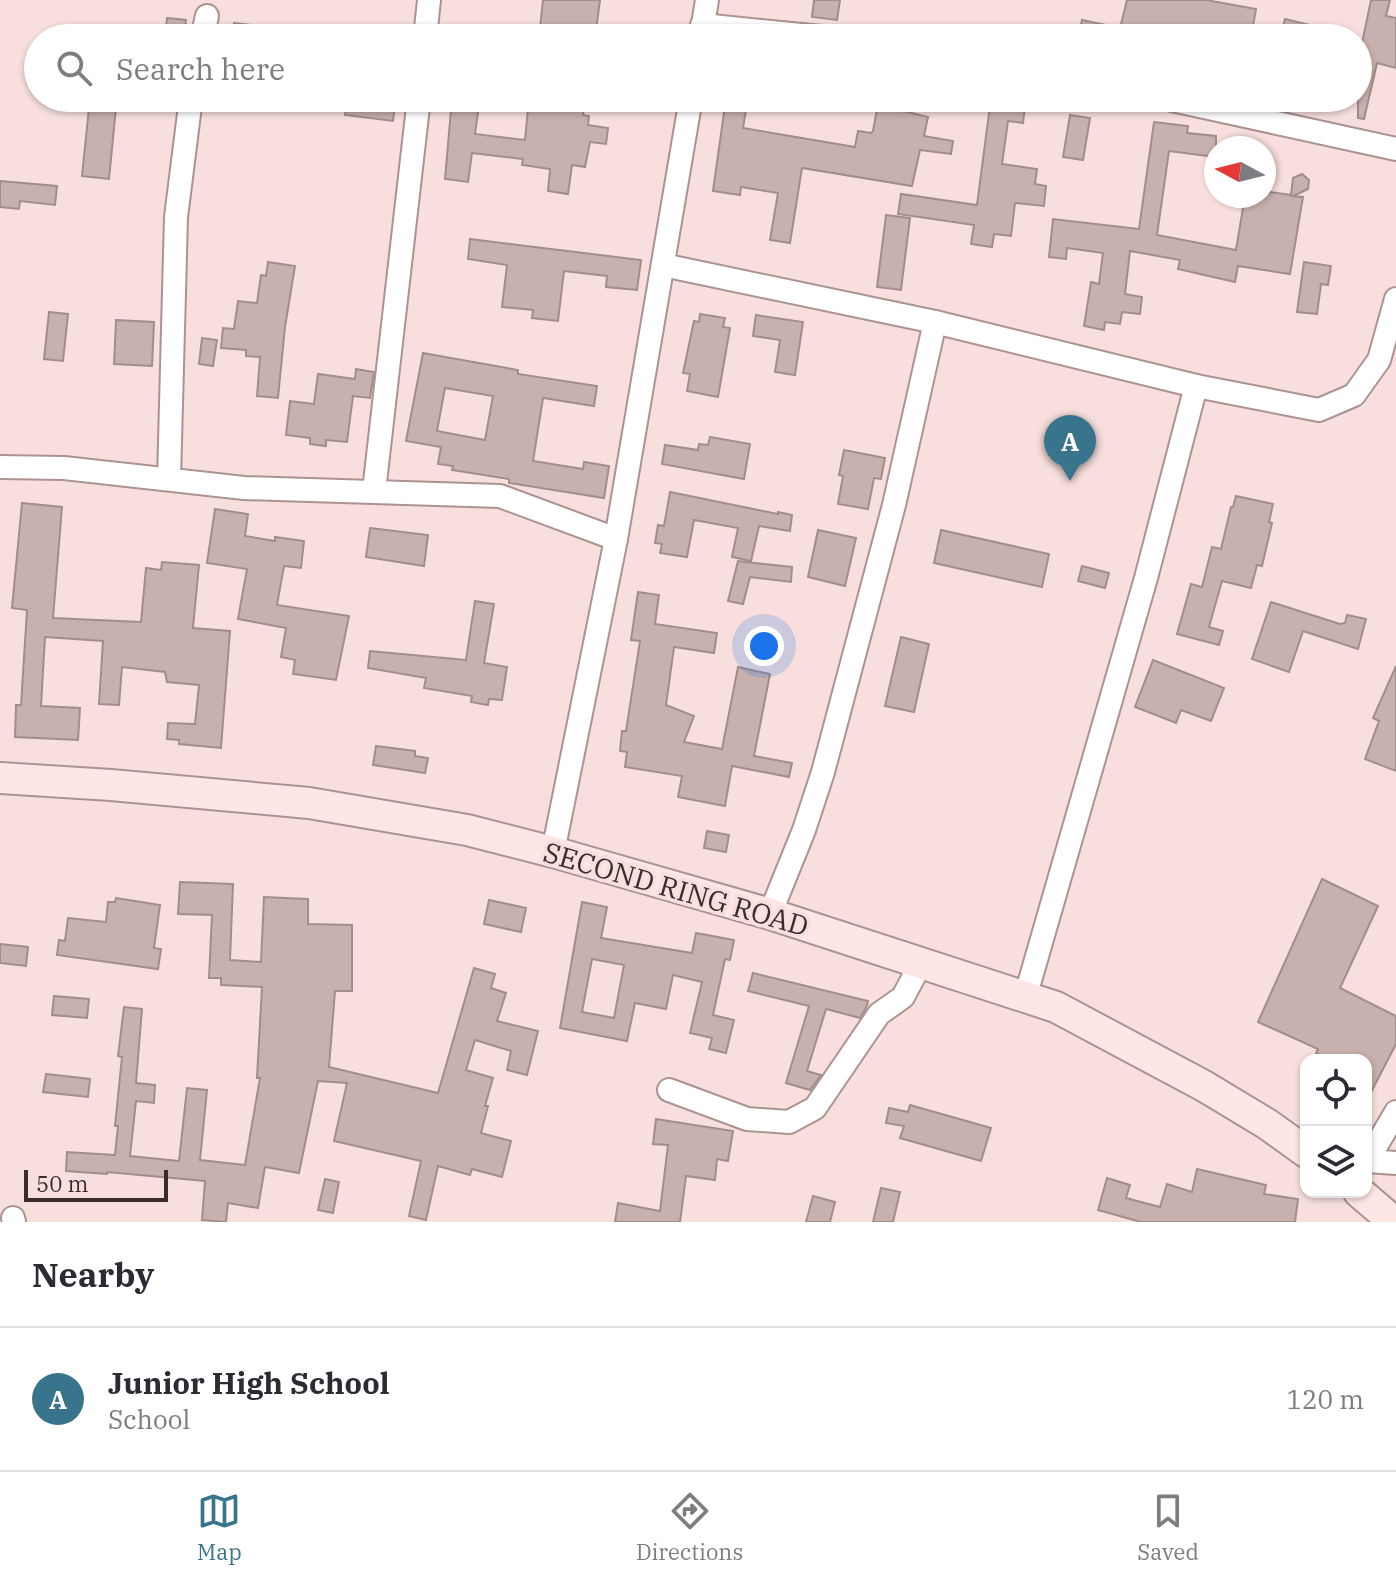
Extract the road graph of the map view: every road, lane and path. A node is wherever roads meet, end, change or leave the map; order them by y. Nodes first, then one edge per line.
1 (429, 0) edge
2 (707, 0) edge
3 (426, 24) edge
4 (702, 24) edge
5 (189, 112) edge
6 (417, 112) edge
7 (689, 112) edge
8 (1227, 112) edge
9 (1396, 149) edge
10 (663, 265) junction
11 (1396, 299) edge
12 (935, 322) junction
13 (1196, 386) junction
14 (0, 467) edge
15 (169, 479) junction
16 (374, 491) junction
17 (616, 539) junction
18 (0, 778) edge
19 (553, 852) junction
20 (770, 914) junction
21 (920, 965) junction
22 (1025, 998) junction
23 (669, 1090) dead end
24 (1396, 1112) edge
25 (1300, 1148) edge
26 (1372, 1153) edge
27 (1372, 1162) edge
28 (1396, 1163) edge
29 (1366, 1198) edge
30 (1394, 1222) edge

1 - 3 street
2 - 4 street
5 - 15 street
6 - 16 street
7 - 10 street
8 - 9 street
10 - 12 street
10 - 17 street
11 - 13 street
12 - 13 street
12 - 20 street
13 - 22 street
14 - 15 street
15 - 16 street
16 - 17 street
17 - 19 street
18 - 19 street, SECOND RING ROAD
19 - 20 street, SECOND RING ROAD
20 - 21 street, SECOND RING ROAD
21 - 22 street, SECOND RING ROAD
21 - 23 street
22 - 25 street, SECOND RING ROAD
24 - 26 street
27 - 28 street
29 - 30 street

